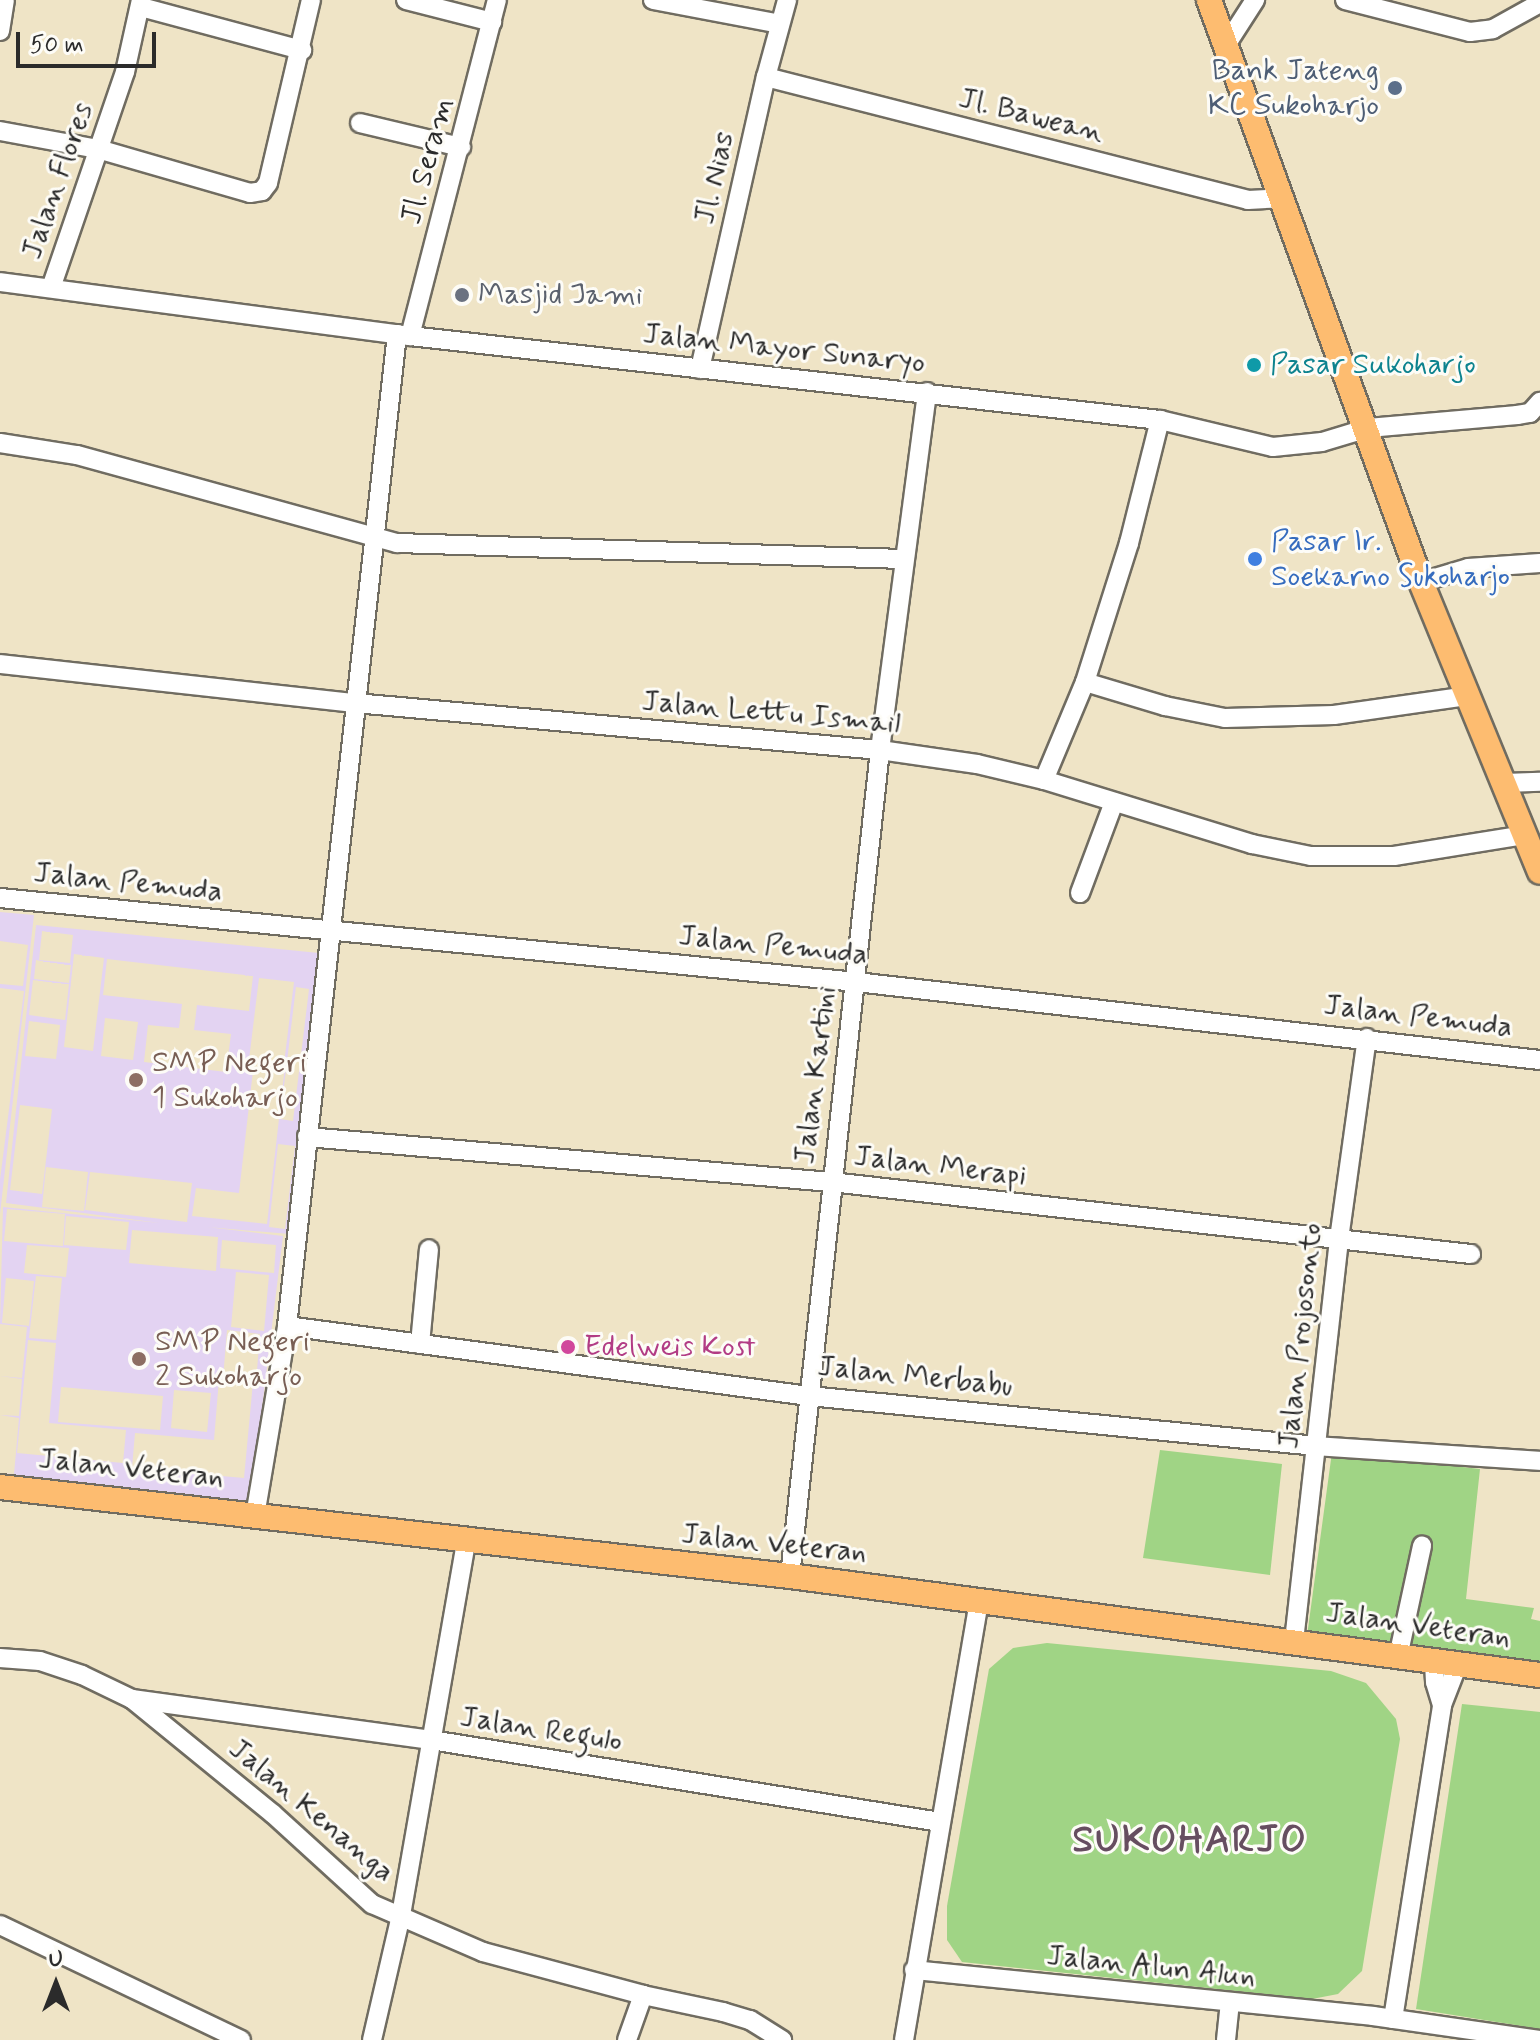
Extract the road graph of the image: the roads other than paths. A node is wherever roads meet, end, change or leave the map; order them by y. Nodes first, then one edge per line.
1 (5, 0) edge
2 (311, 0) edge
3 (406, 0) edge
4 (497, 0) edge
5 (653, 0) edge
6 (787, 0) edge
7 (1209, 0) edge
8 (1255, 0) edge
9 (1345, 0) edge
10 (141, 3) edge
11 (1540, 3) edge
12 (492, 22) junction
13 (780, 24) junction
14 (0, 31) edge
15 (1226, 45) junction
16 (302, 50) junction
17 (766, 77) junction
18 (360, 123) dead end
19 (0, 131) edge
20 (461, 147) junction
21 (98, 149) junction
22 (1283, 198) junction
23 (0, 282) edge
24 (51, 288) junction
25 (404, 335) junction
26 (700, 369) junction
27 (927, 392) junction
28 (1540, 402) edge
29 (1160, 420) junction
30 (1368, 428) junction
31 (0, 443) edge
32 (373, 538) junction
33 (904, 559) junction
34 (1540, 563) edge
35 (1421, 582) junction
36 (0, 664) edge
37 (1085, 682) junction
38 (1467, 696) junction
39 (355, 703) junction
40 (880, 750) junction
41 (1044, 780) junction
42 (1540, 782) edge
43 (1505, 783) junction
44 (1114, 802) junction
45 (1525, 835) junction
46 (1540, 872) edge
47 (1080, 893) dead end
48 (0, 898) edge
49 (330, 931) junction
50 (856, 982) junction
51 (1367, 1038) junction
52 (1540, 1060) edge
53 (307, 1137) junction
54 (831, 1182) junction
55 (1339, 1239) junction
56 (429, 1249) dead end
57 (1471, 1254) dead end
58 (287, 1326) junction
59 (420, 1344) junction
60 (809, 1396) junction
61 (1316, 1446) junction
62 (1540, 1461) edge
63 (0, 1487) edge
64 (255, 1516) junction
65 (466, 1541) junction
66 (1422, 1546) dead end
67 (790, 1576) junction
68 (979, 1602) junction
69 (1294, 1641) junction
70 (1398, 1657) junction
71 (0, 1658) edge
72 (1446, 1663) junction
73 (1540, 1675) edge
74 (132, 1699) junction
75 (431, 1740) junction
76 (940, 1822) junction
77 (401, 1915) junction
78 (0, 1925) edge
79 (914, 1970) junction
80 (643, 1995) junction
81 (1230, 2003) junction
82 (1393, 2019) junction
83 (241, 2040) edge
84 (372, 2040) edge
85 (627, 2040) edge
86 (782, 2040) edge
87 (904, 2040) edge
88 (1226, 2040) edge
89 (1539, 2040) edge

1 - 14 street
2 - 16 street
3 - 12 street
4 - 12 street, Jl. Seram
5 - 13 street
6 - 13 street, Jl. Nias
7 - 15 main road
8 - 15 street
9 - 11 street
10 - 16 street
10 - 21 street, Jalan Flores
12 - 20 street, Jl. Seram
13 - 17 street, Jl. Nias
15 - 22 main road
16 - 21 street
17 - 22 street, Jl. Bawean
17 - 26 street, Jl. Nias
18 - 20 street
19 - 21 street
20 - 25 street, Jl. Seram
21 - 24 street, Jalan Flores
22 - 30 main road
23 - 24 street, Jalan Mayor Sunaryo
24 - 25 street, Jalan Mayor Sunaryo
25 - 26 street, Jalan Mayor Sunaryo
25 - 32 street, Jl. Seram
26 - 27 street, Jalan Mayor Sunaryo
27 - 29 street, Jalan Mayor Sunaryo
27 - 33 street, Jalan Kartini
28 - 30 street, Jalan Mayor Sunaryo
29 - 30 street, Jalan Mayor Sunaryo
29 - 37 street
30 - 35 main road
31 - 32 street
32 - 33 street
32 - 39 street, Jl. Seram
33 - 40 street, Jalan Kartini
34 - 35 street
35 - 38 main road
36 - 39 street, Jalan Lettu Ismail
37 - 38 street
37 - 41 street
38 - 43 main road
39 - 40 street, Jalan Lettu Ismail
39 - 49 street, Jl. Seram
40 - 41 street, Jalan Lettu Ismail
40 - 50 street, Jalan Kartini
41 - 44 street, Jalan Lettu Ismail
42 - 43 street
43 - 45 main road
44 - 45 street, Jalan Lettu Ismail
44 - 47 street
45 - 46 main road
48 - 49 street, Jalan Pemuda
49 - 50 street, Jalan Pemuda
49 - 53 street, Jl. Seram
50 - 51 street, Jalan Pemuda
50 - 54 street, Jalan Kartini
51 - 52 street, Jalan Pemuda
51 - 55 street, Jalan Projosonto
53 - 54 street, Jalan Merapi
53 - 58 street, Jl. Seram
54 - 55 street, Jalan Merapi
54 - 60 street, Jalan Kartini
55 - 57 street, Jalan Merapi
55 - 61 street, Jalan Projosonto
56 - 59 street
58 - 59 street, Jalan Merbabu
58 - 64 street, Jl. Seram
59 - 60 street, Jalan Merbabu
60 - 61 street, Jalan Merbabu
60 - 67 street, Jalan Kartini
61 - 62 street, Jalan Merbabu
61 - 69 street, Jalan Projosonto
63 - 64 main road, Jalan Veteran
64 - 65 main road, Jalan Veteran
65 - 67 main road, Jalan Veteran
65 - 75 street
66 - 70 street
67 - 68 main road, Jalan Veteran
68 - 69 main road, Jalan Veteran
68 - 76 street
69 - 70 main road, Jalan Veteran
70 - 72 main road, Jalan Veteran
71 - 74 street, Jalan Kenanga
72 - 73 main road, Jalan Veteran
72 - 82 street
74 - 75 street, Jalan Regulo
74 - 77 street, Jalan Kenanga
75 - 76 street, Jalan Regulo
75 - 77 street
76 - 79 street
77 - 80 street, Jalan Kenanga
77 - 84 street
78 - 83 street
79 - 81 street, Jalan Alun Alun
79 - 87 street
80 - 85 street
80 - 86 street, Jalan Kenanga
81 - 82 street, Jalan Alun Alun
81 - 88 street
82 - 89 street, Jalan Alun Alun

